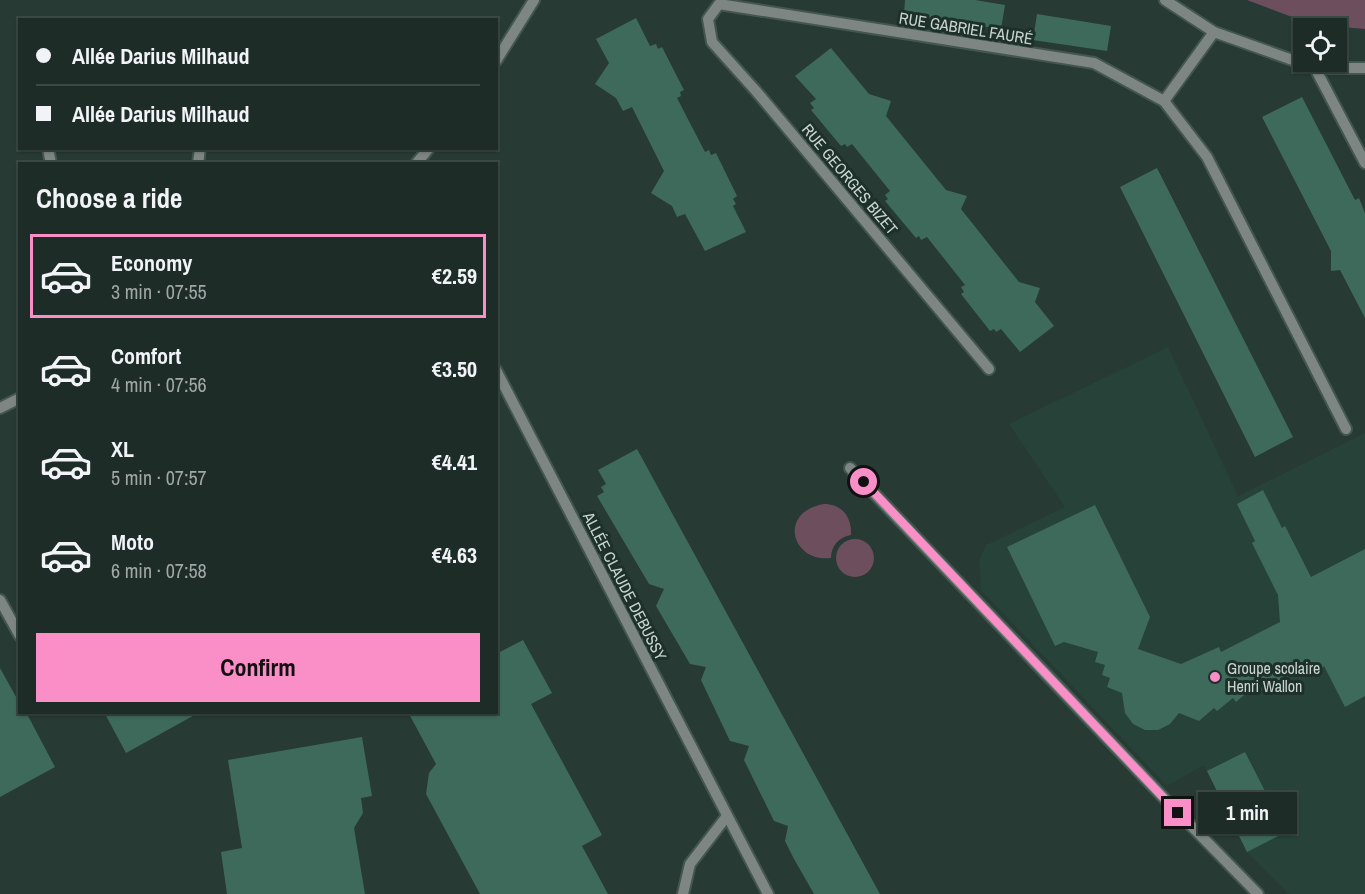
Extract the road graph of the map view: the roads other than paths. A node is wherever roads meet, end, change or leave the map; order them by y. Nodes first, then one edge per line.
1 (534, 0) edge
2 (1165, 0) edge
3 (719, 4) joint
4 (1214, 32) junction
5 (498, 58) edge
6 (1293, 60) edge
7 (1347, 68) edge
8 (1365, 68) edge
9 (1317, 72) edge
10 (1164, 101) junction
11 (427, 150) edge
12 (418, 162) edge
13 (1365, 163) edge
14 (989, 369) dead end
15 (498, 374) edge
16 (18, 399) edge
17 (0, 408) edge
18 (1346, 429) dead end
19 (850, 468) dead end
20 (0, 600) edge
21 (18, 632) edge
22 (727, 816) junction
23 (683, 894) edge
24 (768, 894) edge
25 (1258, 894) edge

1 - 5 street
2 - 4 street
3 - 10 street, RUE GABRIEL FAURÉ
3 - 14 street, RUE GEORGES BIZET
4 - 6 street
4 - 10 street
7 - 8 street
9 - 13 street
10 - 18 street, RUE GABRIEL FAURÉ
11 - 12 street
15 - 22 street, ALLÉE CLAUDE DEBUSSY
16 - 17 street
19 - 25 street
20 - 21 street
22 - 23 street
22 - 24 street, ALLÉE CLAUDE DEBUSSY

